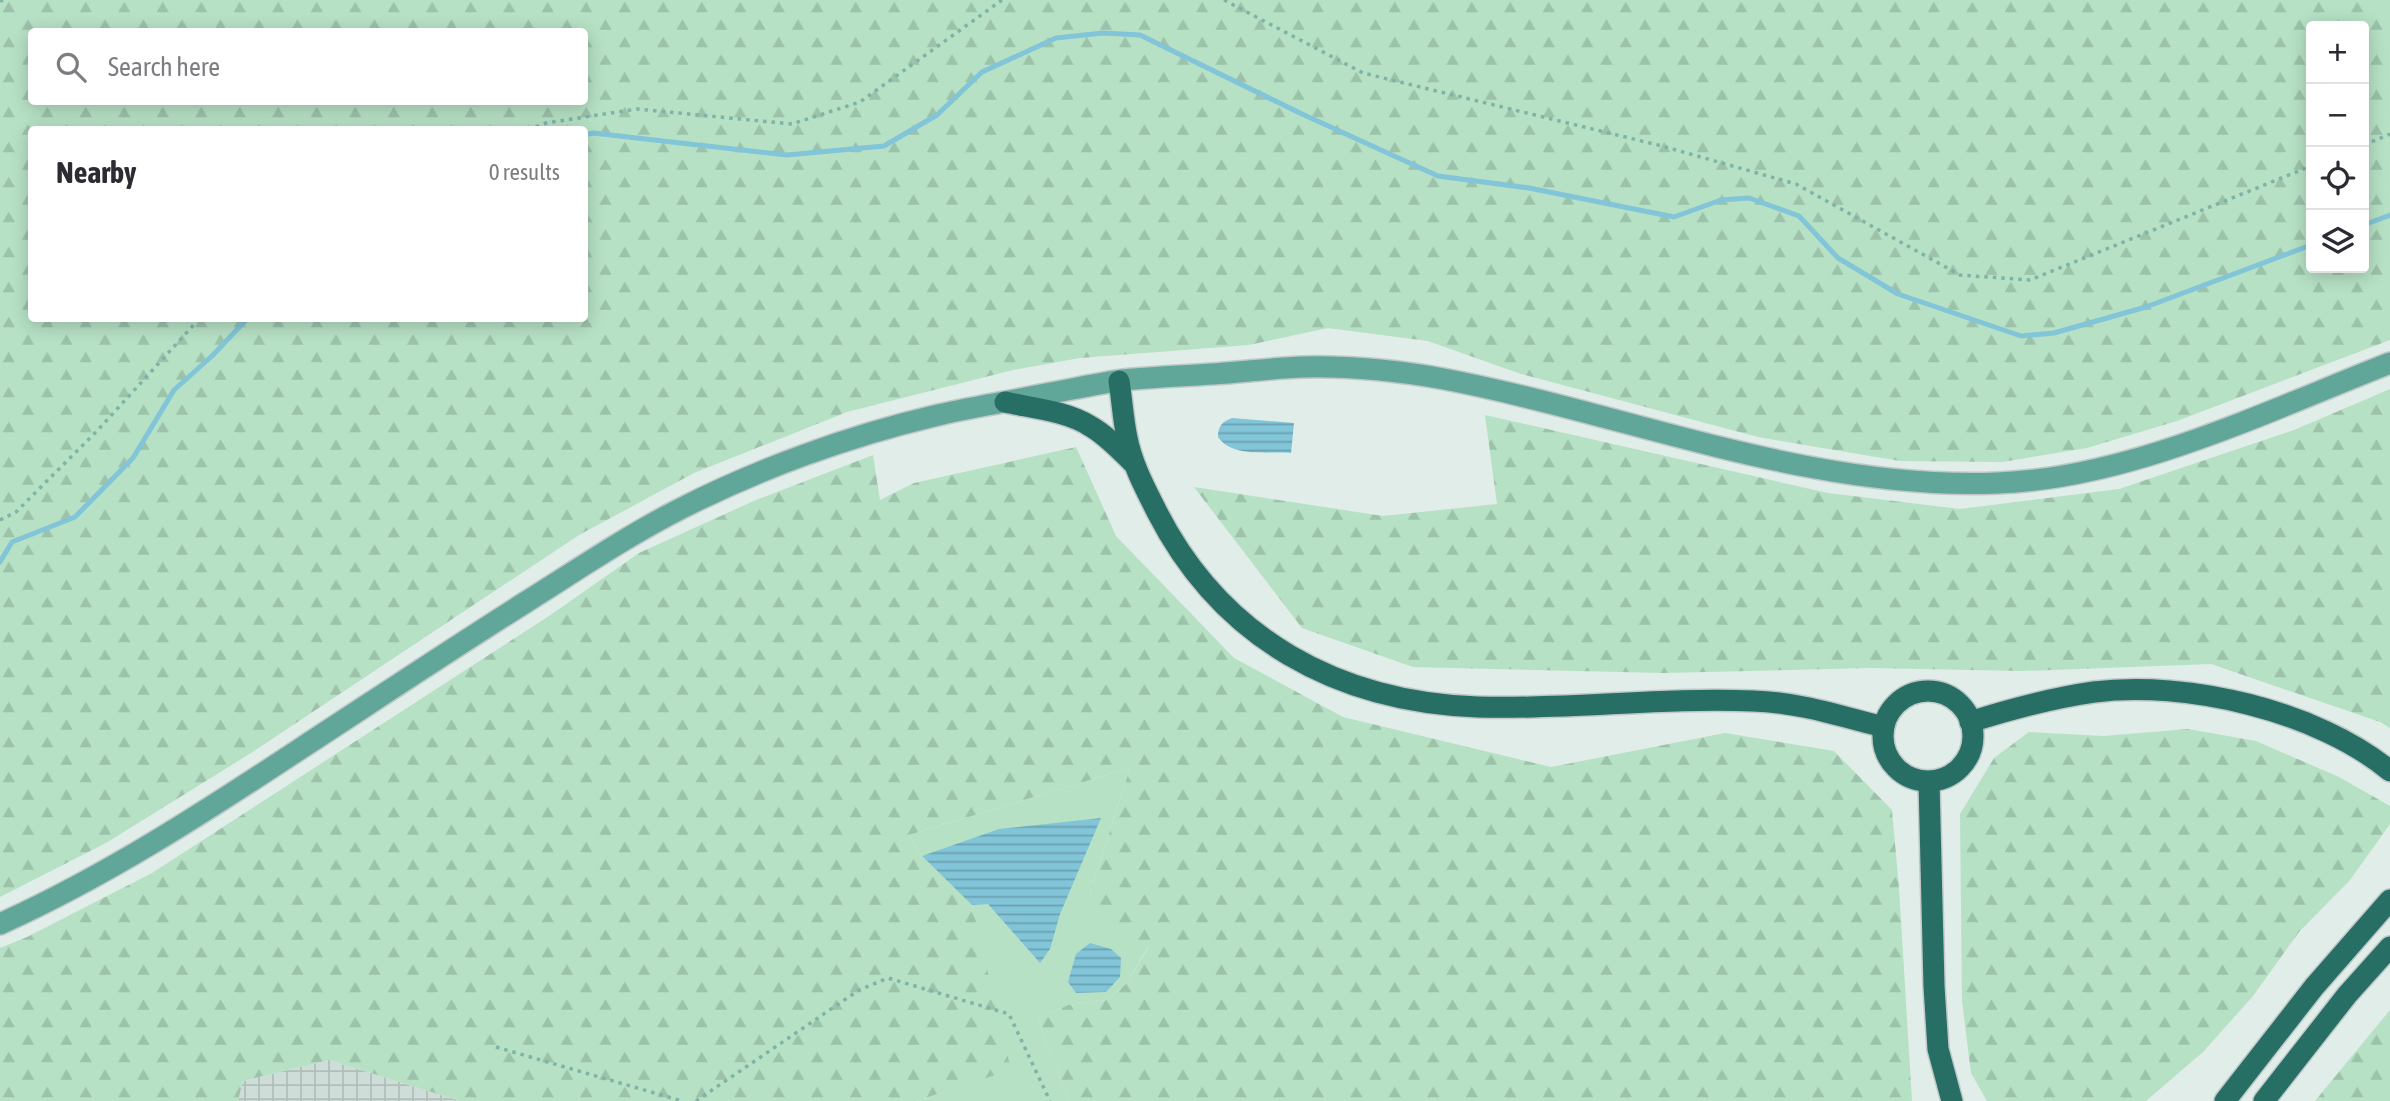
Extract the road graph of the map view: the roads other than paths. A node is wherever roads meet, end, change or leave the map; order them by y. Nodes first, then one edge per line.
1 (2390, 363) edge
2 (1119, 381) junction
3 (1005, 402) junction
4 (1136, 467) junction
5 (1970, 722) junction
6 (1883, 727) junction
7 (2390, 771) edge
8 (1929, 782) junction
9 (2390, 900) edge
10 (0, 924) edge
11 (2390, 947) edge
12 (1952, 1101) edge
13 (2225, 1101) edge
14 (2264, 1101) edge

1 - 2 main road
2 - 3 main road
2 - 4 highway
3 - 4 highway
3 - 10 main road
4 - 6 highway
5 - 6 highway
5 - 7 highway
5 - 8 highway
6 - 8 highway
8 - 12 highway
9 - 13 highway
11 - 14 highway

